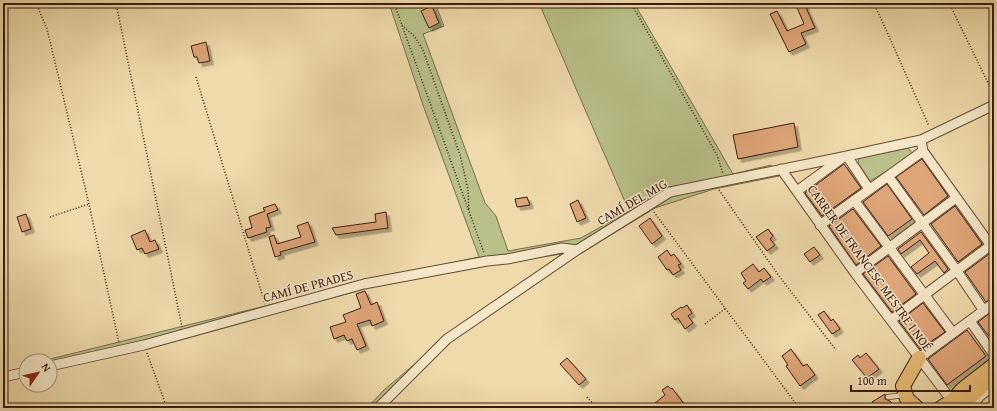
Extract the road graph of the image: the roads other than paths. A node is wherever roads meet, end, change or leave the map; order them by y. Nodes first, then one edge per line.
1 (994, 105) edge
2 (921, 140) junction
3 (923, 151) junction
4 (845, 157) junction
5 (781, 169) junction
6 (888, 176) junction
7 (869, 189) junction
8 (797, 191) junction
9 (956, 198) junction
10 (854, 200) junction
11 (922, 223) junction
12 (820, 225) junction
13 (890, 248) junction
14 (992, 248) edge
15 (577, 250) junction
16 (957, 271) junction
17 (855, 273) junction
18 (925, 294) junction
19 (994, 303) edge
20 (984, 311) junction
21 (891, 320) junction
22 (970, 321) junction
23 (954, 333) junction
24 (994, 355) edge
25 (919, 358) junction
26 (58, 364) edge
27 (994, 365) edge
28 (18, 374) edge
29 (994, 375) edge
30 (3, 377) edge
31 (994, 385) edge
32 (906, 395) junction
33 (888, 397) dead end
34 (952, 406) edge
35 (378, 408) edge
36 (917, 408) edge
37 (971, 408) edge

1 - 2 street, CAMÍ DEL MIG
2 - 3 street
2 - 4 street, CAMÍ DEL MIG
3 - 6 street
3 - 9 street
4 - 5 street, CAMÍ DEL MIG
4 - 7 street
4 - 8 street
5 - 8 street, CARRER DE FRANCESC MESTRE I NOÉ
5 - 15 street, CAMÍ DEL MIG
6 - 7 street
6 - 11 street
7 - 10 street
8 - 12 street, CARRER DE FRANCESC MESTRE I NOÉ
9 - 11 street
9 - 14 street
10 - 12 street
10 - 13 street
11 - 13 street
11 - 16 street
12 - 17 street, CARRER DE FRANCESC MESTRE I NOÉ
13 - 17 street
13 - 18 street
14 - 16 street
15 - 26 street, CAMÍ DE PRADES
15 - 35 street, CAMÍ DEL MIG
16 - 18 street
16 - 20 street
17 - 21 street, CARRER DE FRANCESC MESTRE I NOÉ
18 - 21 street
18 - 23 street
19 - 20 street
20 - 22 street
21 - 25 street, CARRER DE FRANCESC MESTRE I NOÉ
22 - 23 street
22 - 24 street
23 - 25 street
25 - 32 main road
25 - 34 street, CARRER DE FRANCESC MESTRE I NOÉ
27 - 34 main road
28 - 30 street
29 - 34 main road
31 - 37 street
32 - 33 lane
32 - 36 main road

